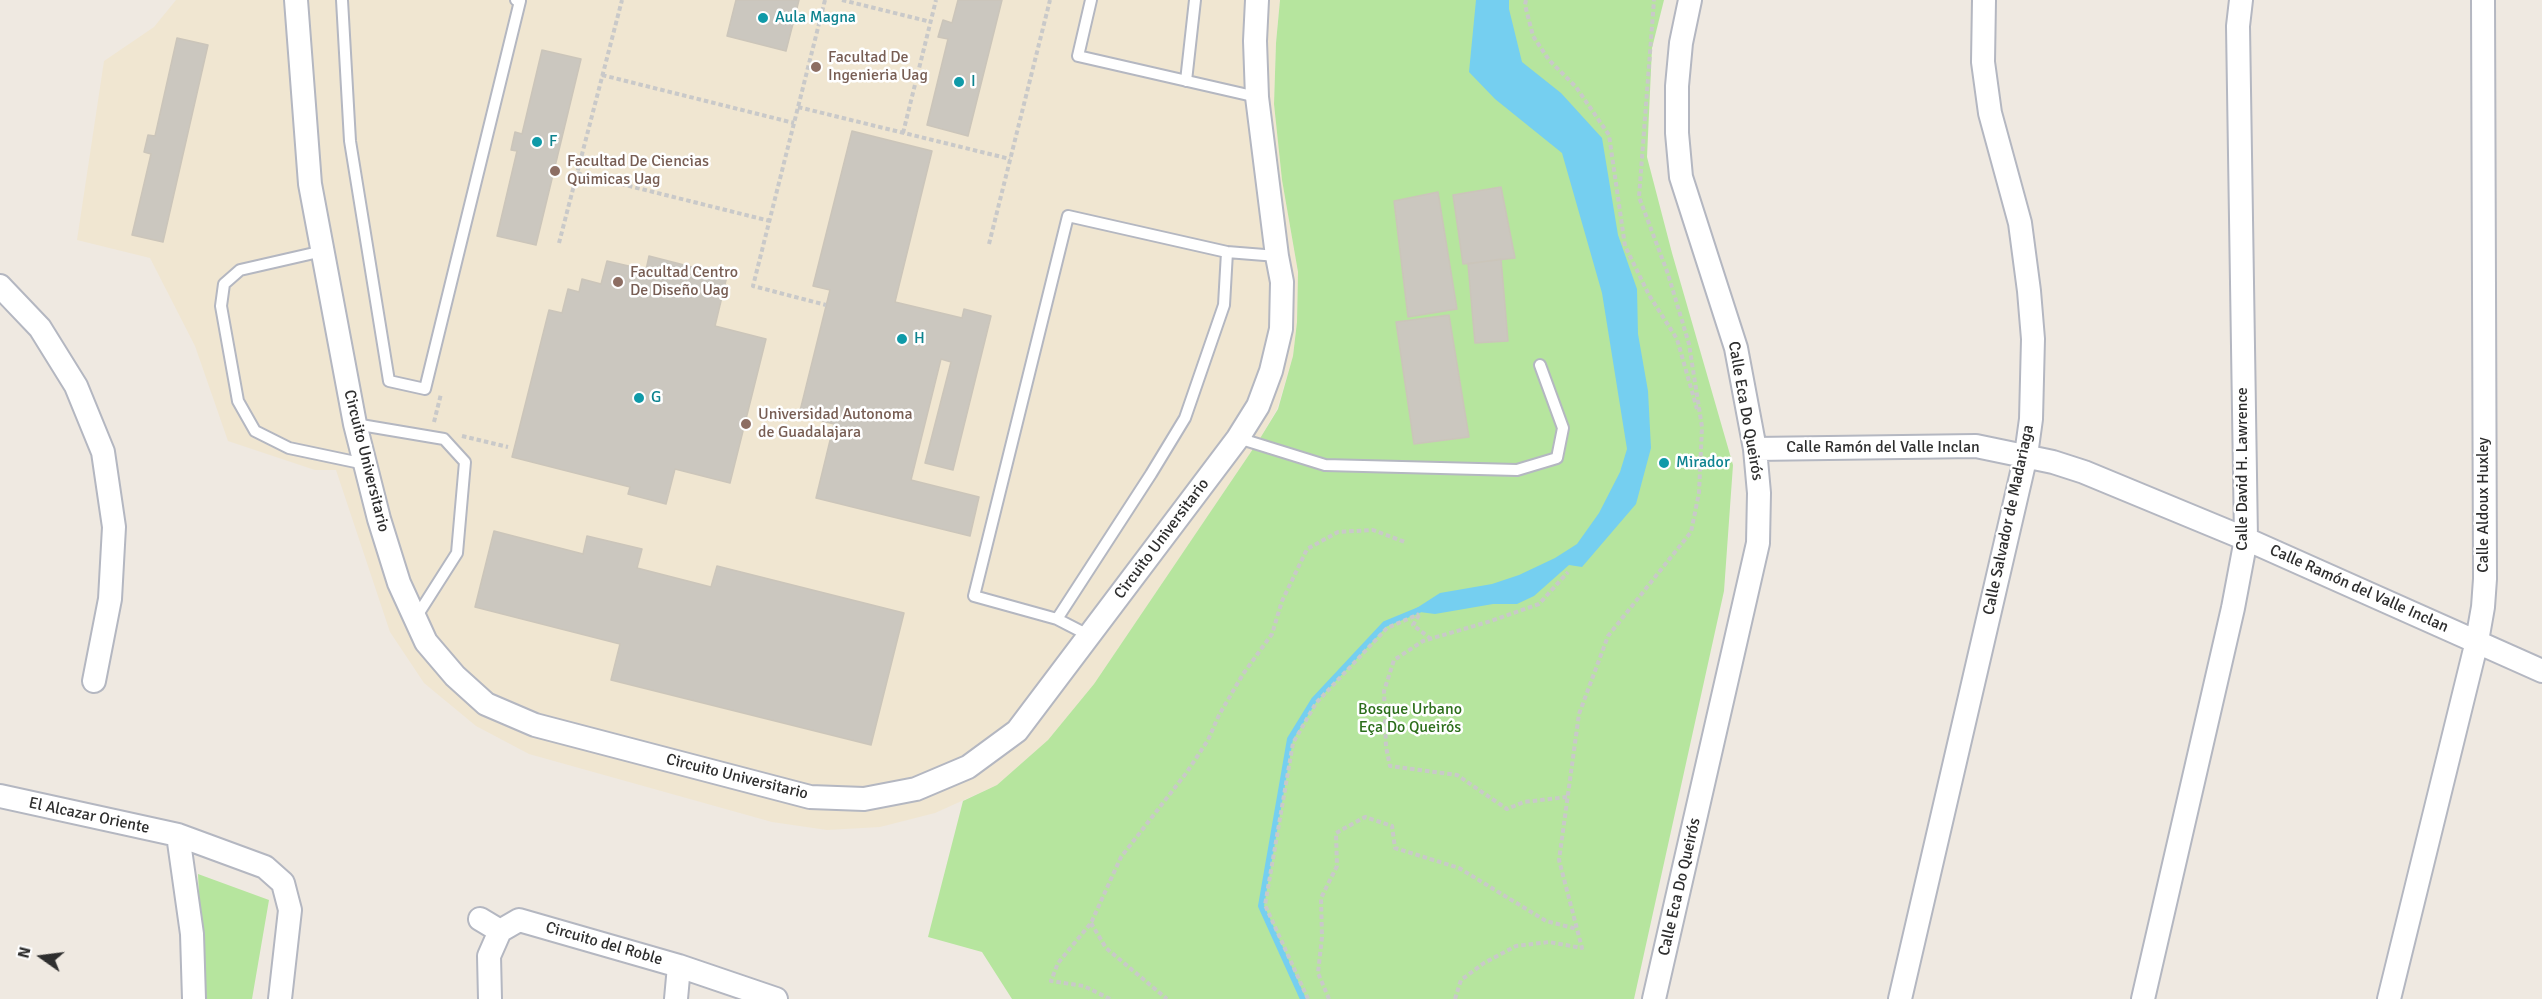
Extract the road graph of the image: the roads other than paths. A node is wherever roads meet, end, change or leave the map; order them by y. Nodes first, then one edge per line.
1 (296, 0) edge
2 (342, 0) edge
3 (516, 0) edge
4 (1091, 0) edge
5 (1195, 0) edge
6 (1257, 0) edge
7 (1690, 0) edge
8 (1984, 0) edge
9 (2241, 0) edge
10 (2482, 0) edge
11 (1186, 81) junction
12 (1257, 97) junction
13 (323, 251) junction
14 (1227, 252) junction
15 (1277, 256) junction
16 (3, 293) edge
17 (1540, 365) dead end
18 (356, 424) junction
19 (1238, 438) junction
20 (1755, 449) junction
21 (2026, 455) junction
22 (365, 465) junction
23 (2246, 539) junction
24 (415, 619) junction
25 (1057, 619) junction
26 (1090, 636) junction
27 (2477, 641) junction
28 (2542, 671) edge
29 (94, 681) dead end
30 (0, 796) edge
31 (178, 835) junction
32 (480, 919) dead end
33 (500, 931) junction
34 (679, 966) junction
35 (194, 999) edge
36 (280, 999) edge
37 (490, 999) edge
38 (676, 999) edge
39 (776, 999) edge
40 (1654, 999) edge
41 (1900, 999) edge
42 (2143, 999) edge
43 (2389, 999) edge

1 - 13 street, Circuito Universitario
2 - 3 lane
4 - 11 lane
5 - 11 lane
6 - 12 street, Circuito Universitario
7 - 20 street, Calle Eca Do Queirós
8 - 21 street, Calle Salvador de Madariaga
9 - 23 street, Calle David H. Lawrence
10 - 27 street, Calle Aldoux Huxley
11 - 12 lane
12 - 15 street, Circuito Universitario
13 - 18 street, Circuito Universitario
13 - 22 lane
14 - 15 lane
14 - 25 lane
14 - 25 lane
15 - 19 street, Circuito Universitario
16 - 29 street
17 - 19 lane
18 - 22 street, Circuito Universitario
18 - 24 lane
19 - 26 street, Circuito Universitario
20 - 21 street, Calle Ramón del Valle Inclan
20 - 40 street, Calle Eca Do Queirós
21 - 23 street, Calle Ramón del Valle Inclan
21 - 41 street, Calle Salvador de Madariaga
22 - 24 street, Circuito Universitario
23 - 27 street, Calle Ramón del Valle Inclan
23 - 42 street, Calle David H. Lawrence
24 - 26 street, Circuito Universitario
25 - 26 lane
27 - 28 street, Calle Ramón del Valle Inclan
27 - 43 street, Calle Aldoux Huxley
30 - 31 street, El Alcazar Oriente
31 - 35 street
31 - 36 street, El Alcazar Oriente
32 - 33 street
33 - 34 street, Circuito del Roble
33 - 37 street
34 - 38 street
34 - 39 street, Circuito del Roble

